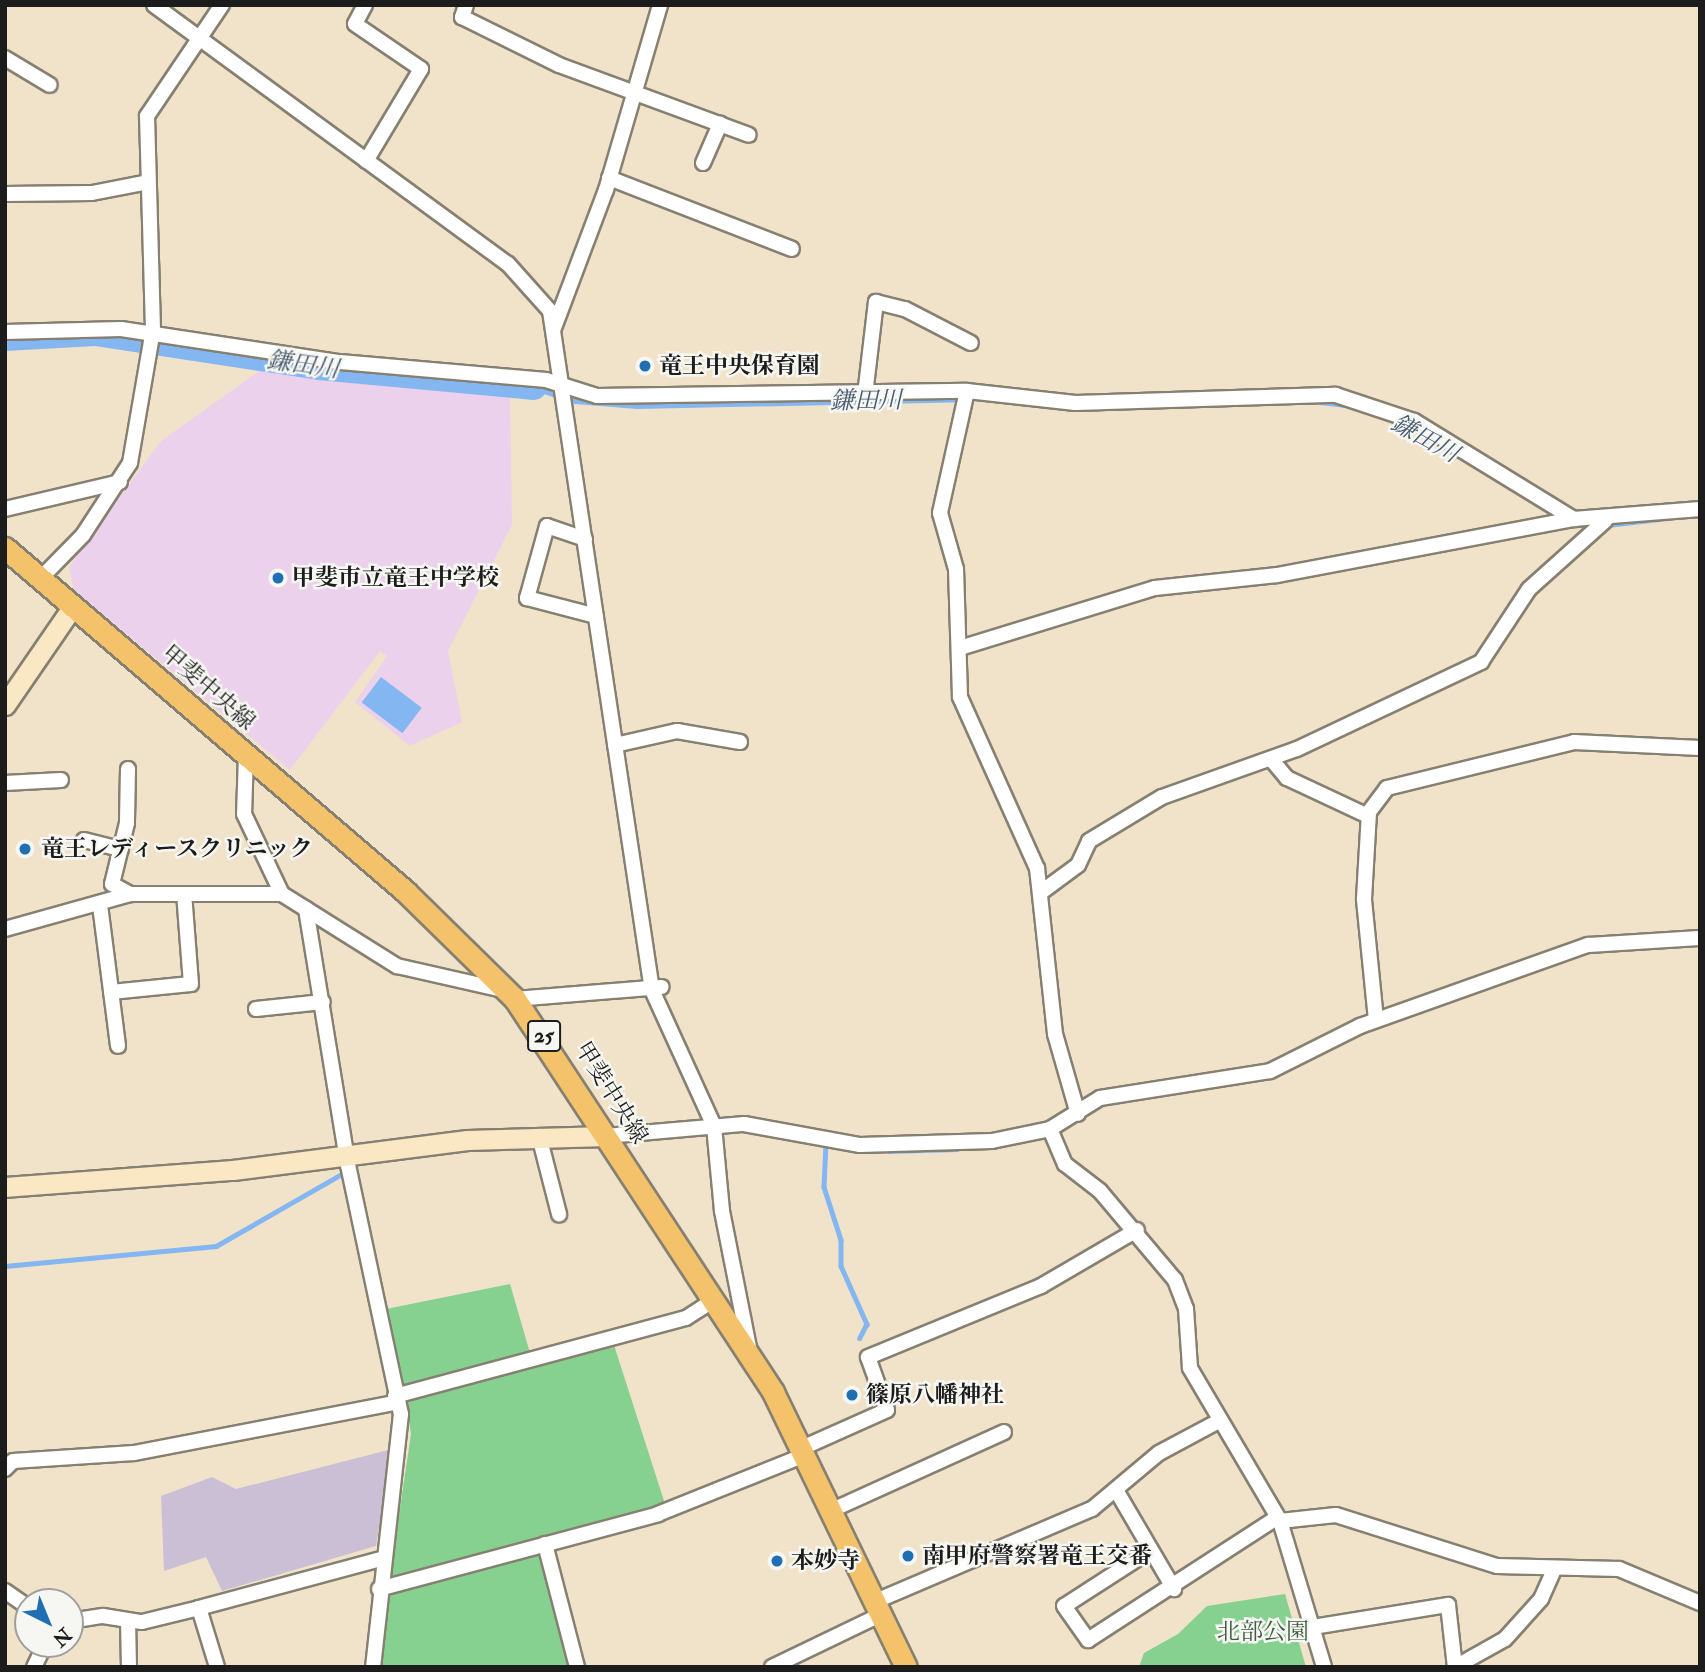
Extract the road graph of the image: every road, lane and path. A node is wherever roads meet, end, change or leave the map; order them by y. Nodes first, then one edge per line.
1 (154, 5) edge
2 (222, 5) edge
3 (365, 5) edge
4 (466, 5) edge
5 (660, 5) edge
6 (198, 37) junction
7 (5, 58) edge
8 (51, 85) dead end
9 (636, 91) junction
10 (720, 124) junction
11 (749, 135) dead end
12 (366, 161) junction
13 (703, 163) dead end
14 (609, 178) junction
15 (148, 182) junction
16 (5, 194) edge
17 (792, 249) dead end
18 (554, 328) junction
19 (5, 332) edge
20 (152, 335) junction
21 (971, 343) dead end
22 (562, 386) junction
23 (967, 391) junction
24 (865, 395) junction
25 (120, 482) junction
26 (5, 509) edge
27 (1700, 509) edge
28 (1574, 519) junction
29 (1606, 520) junction
30 (585, 539) junction
31 (5, 548) edge
32 (41, 578) junction
33 (73, 606) junction
34 (596, 616) junction
35 (963, 647) junction
36 (5, 705) edge
37 (740, 742) dead end
38 (615, 745) junction
39 (1700, 748) edge
40 (246, 755) junction
41 (1271, 759) junction
42 (128, 769) dead end
43 (61, 780) dead end
44 (5, 783) edge
45 (1368, 816) junction
46 (84, 840) dead end
47 (121, 849) junction
48 (1040, 893) junction
49 (130, 894) junction
50 (184, 894) junction
51 (282, 894) junction
52 (100, 905) junction
53 (306, 909) junction
54 (5, 929) edge
55 (1700, 938) edge
56 (657, 989) junction
57 (111, 992) junction
58 (511, 995) junction
59 (323, 1002) junction
60 (256, 1009) dead end
61 (1376, 1020) junction
62 (118, 1046) dead end
63 (1078, 1114) junction
64 (714, 1126) junction
65 (1050, 1129) junction
66 (539, 1136) junction
67 (606, 1136) junction
68 (349, 1155) junction
69 (5, 1187) edge
70 (559, 1214) dead end
71 (1137, 1230) junction
72 (714, 1300) junction
73 (751, 1359) junction
74 (396, 1399) junction
75 (1217, 1422) junction
76 (1004, 1432) dead end
77 (804, 1451) junction
78 (5, 1469) edge
79 (1116, 1490) junction
80 (830, 1511) junction
81 (1279, 1519) junction
82 (545, 1544) junction
83 (1151, 1550) junction
84 (382, 1559) junction
85 (1554, 1570) junction
86 (379, 1588) junction
87 (1174, 1589) junction
88 (1700, 1603) edge
89 (879, 1607) junction
90 (199, 1608) junction
91 (128, 1620) junction
92 (84, 1621) edge
93 (1313, 1628) junction
94 (129, 1667) edge
95 (217, 1667) edge
96 (373, 1667) edge
97 (577, 1667) edge
98 (772, 1667) edge
99 (906, 1667) edge
100 (1324, 1667) edge

1 - 6 street
2 - 6 street
3 - 12 street
4 - 9 street
5 - 9 street
6 - 12 street
6 - 15 street
7 - 8 street
9 - 10 street
9 - 14 street
10 - 11 street
10 - 13 street
12 - 18 street
14 - 17 street
14 - 18 street
15 - 16 street
15 - 20 street
18 - 22 street
19 - 20 street
20 - 22 street
20 - 25 street
21 - 24 street
22 - 24 street
22 - 30 street
23 - 24 street
23 - 28 street
23 - 35 street
25 - 26 street
25 - 32 street
27 - 29 street
28 - 29 street
28 - 35 street
29 - 41 street
30 - 34 street
30 - 34 street
31 - 32 main road, 甲斐中央線 / 25
32 - 33 main road, 甲斐中央線 / 25
33 - 36 street
33 - 40 main road, 甲斐中央線 / 25
34 - 38 street
35 - 48 street
37 - 38 street
38 - 56 street
39 - 45 street
40 - 51 street
40 - 58 main road, 甲斐中央線 / 25
41 - 45 street
41 - 48 street
42 - 47 street
43 - 44 street
45 - 61 street
46 - 47 street
47 - 49 street
48 - 63 street
49 - 50 street
49 - 52 street
50 - 51 street
50 - 57 street
51 - 53 street
52 - 54 street
52 - 57 street
53 - 58 street
53 - 59 street
55 - 61 street
56 - 58 street
56 - 64 street
57 - 62 street
58 - 67 main road, 甲斐中央線 / 25
59 - 60 street
59 - 68 street
61 - 63 street
63 - 65 street
64 - 65 street
64 - 67 street
64 - 73 street
65 - 71 street
66 - 67 street
66 - 68 street
66 - 70 street
67 - 72 main road, 甲斐中央線 / 25
68 - 69 street
68 - 74 street
71 - 75 street
71 - 77 street
72 - 73 main road, 甲斐中央線 / 25
72 - 74 street
73 - 77 main road, 甲斐中央線 / 25
74 - 78 street
74 - 84 street
75 - 79 street
75 - 81 street
76 - 80 street
77 - 80 main road, 甲斐中央線 / 25
77 - 82 street
79 - 83 street
79 - 89 street
80 - 89 main road, 甲斐中央線 / 25
81 - 85 street
81 - 87 street
81 - 93 street
82 - 86 street
82 - 97 street
83 - 87 street
83 - 87 street
84 - 86 street
84 - 90 street
85 - 88 street
85 - 93 street
86 - 96 street
89 - 98 street
89 - 99 main road, 甲斐中央線 / 25
90 - 91 street
90 - 95 street
91 - 92 street
91 - 94 street
93 - 100 street

